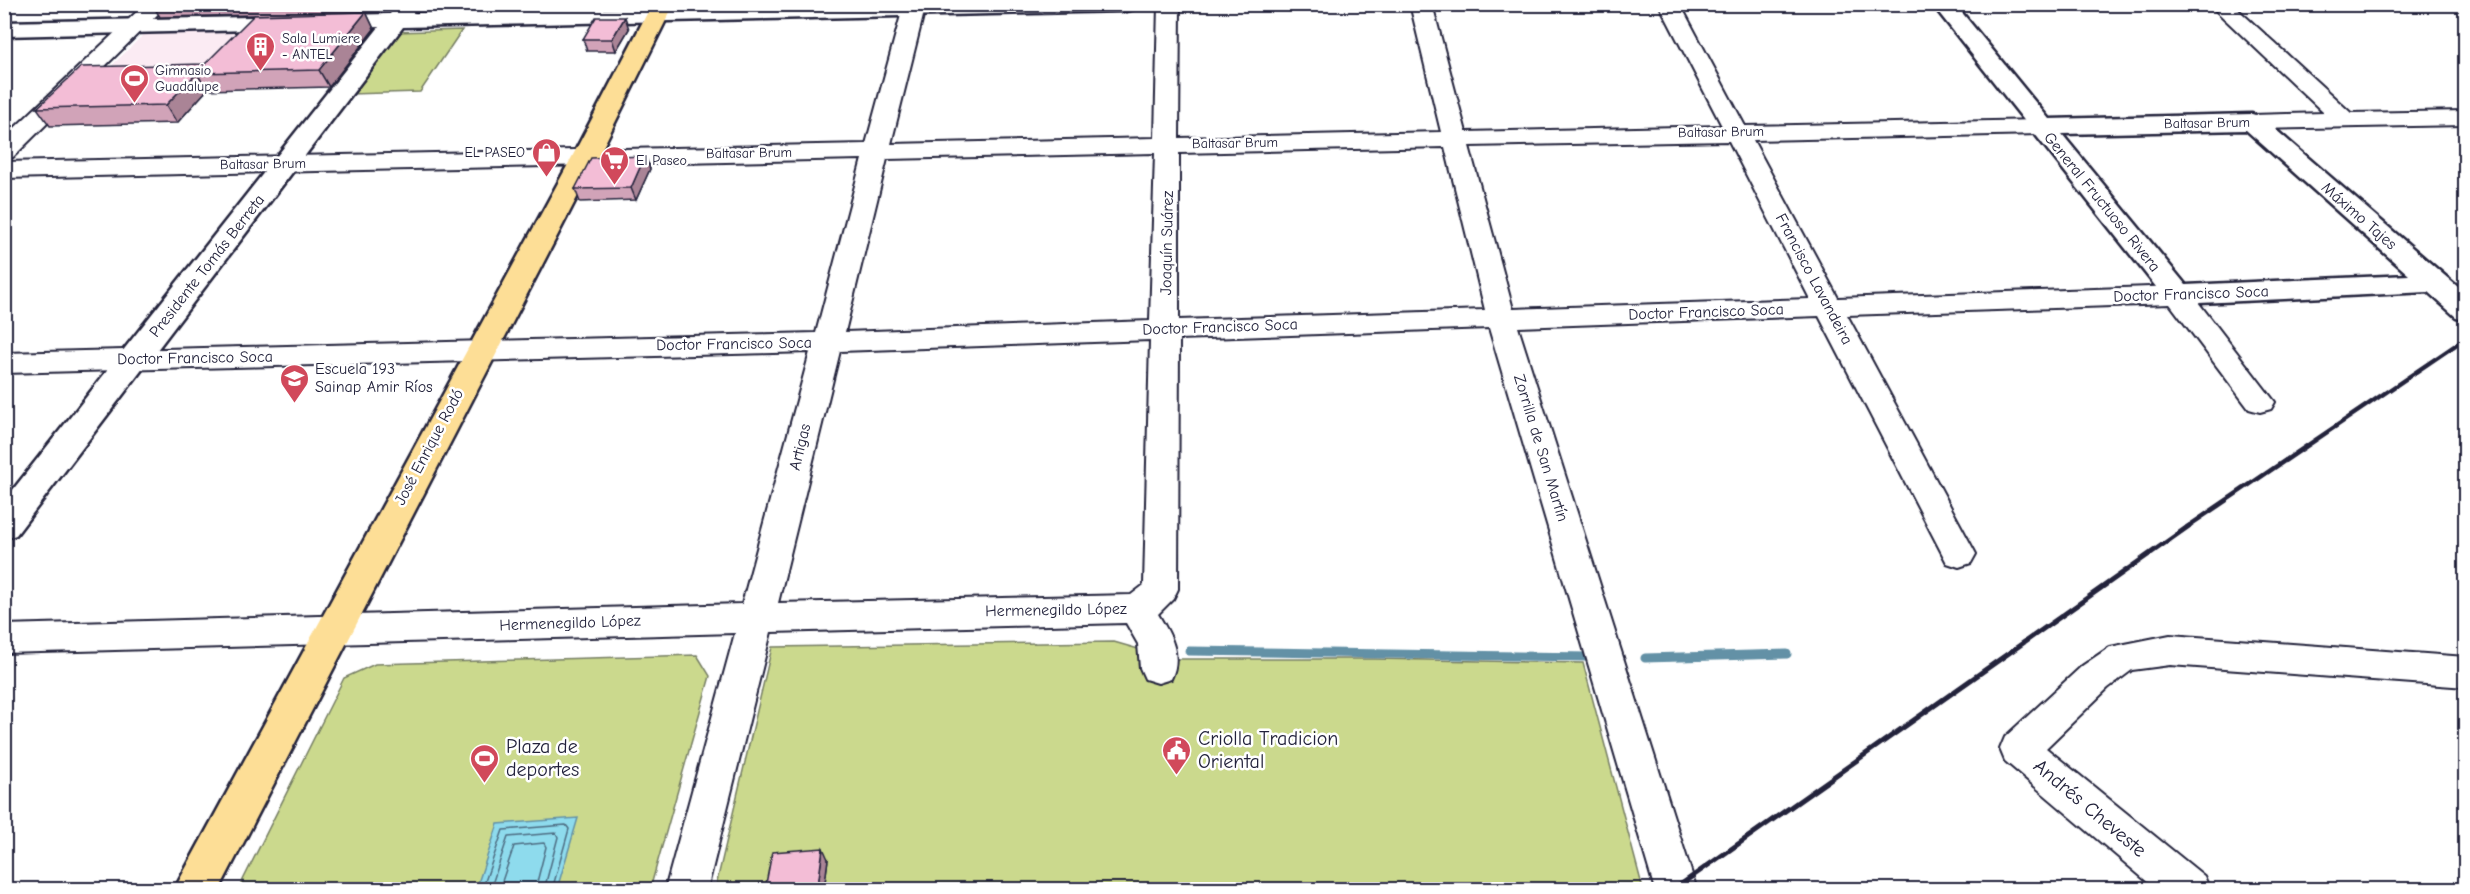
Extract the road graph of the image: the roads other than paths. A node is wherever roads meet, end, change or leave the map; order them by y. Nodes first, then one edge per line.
1 (158, 4) edge
2 (1126, 4) edge
3 (1169, 4) edge
4 (1421, 4) edge
5 (1669, 4) edge
6 (1943, 4) edge
7 (2219, 4) edge
8 (914, 7) edge
9 (660, 9) edge
10 (402, 12) edge
11 (136, 25) junction
12 (4, 29) edge
13 (2466, 118) edge
14 (2346, 121) junction
15 (2252, 122) junction
16 (2042, 127) junction
17 (1736, 132) junction
18 (1455, 138) junction
19 (1168, 145) junction
20 (877, 150) junction
21 (4, 152) edge
22 (585, 157) junction
23 (285, 164) junction
24 (4, 170) edge
25 (2435, 283) junction
26 (2178, 295) junction
27 (1829, 308) junction
28 (2466, 310) edge
29 (1501, 319) junction
30 (1166, 328) junction
31 (826, 342) junction
32 (480, 351) junction
33 (135, 359) junction
34 (4, 363) edge
35 (2260, 402) dead end
36 (4, 526) edge
37 (1959, 554) dead end
38 (1148, 599) junction
39 (758, 616) junction
40 (331, 632) junction
41 (4, 639) edge
42 (1158, 668) dead end
43 (2460, 679) edge
44 (1676, 889) edge
45 (196, 890) edge
46 (686, 890) edge
47 (2189, 890) edge

1 - 11 street
2 - 8 street
3 - 19 street, Joaquín Suárez
4 - 18 street, Zorrilla de San Martín
5 - 17 street, Francisco Lavandeira
6 - 16 street, General Fructuoso Rivera
7 - 14 street
8 - 9 street
8 - 20 street, Artigas
9 - 10 street
9 - 22 highway, José Enrique Rodó
10 - 11 street
10 - 23 street, Presidente Tomás Berreta
11 - 12 street
11 - 21 street
13 - 14 street, Baltasar Brum
14 - 15 street, Baltasar Brum
15 - 16 street, Baltasar Brum
15 - 25 street, Máximo Tajes
16 - 17 street, Baltasar Brum
16 - 26 street, General Fructuoso Rivera
17 - 18 street, Baltasar Brum
17 - 27 street, Francisco Lavandeira
18 - 19 street, Baltasar Brum
18 - 29 street, Zorrilla de San Martín
19 - 20 street, Baltasar Brum
19 - 30 street, Joaquín Suárez
20 - 22 street, Baltasar Brum
20 - 31 street, Artigas
22 - 23 street, Baltasar Brum
22 - 32 highway, José Enrique Rodó
23 - 24 street, Baltasar Brum
23 - 33 street, Presidente Tomás Berreta
25 - 26 street, Doctor Francisco Soca
25 - 28 street, Máximo Tajes
26 - 27 street, Doctor Francisco Soca
26 - 35 street, General Fructuoso Rivera
27 - 29 street, Doctor Francisco Soca
27 - 37 street, Francisco Lavandeira
29 - 30 street, Doctor Francisco Soca
29 - 44 street, Zorrilla de San Martín
30 - 31 street, Doctor Francisco Soca
30 - 38 street, Joaquín Suárez
31 - 32 street, Doctor Francisco Soca
31 - 39 street, Artigas
32 - 33 street, Doctor Francisco Soca
32 - 40 highway, José Enrique Rodó
33 - 34 street, Doctor Francisco Soca
33 - 36 street, Presidente Tomás Berreta
38 - 39 street, Hermenegildo López
38 - 42 street, Hermenegildo López
39 - 40 street, Hermenegildo López
39 - 46 street, Artigas
40 - 41 street, Hermenegildo López
40 - 45 highway, José Enrique Rodó
43 - 47 street, Andrés Cheveste

